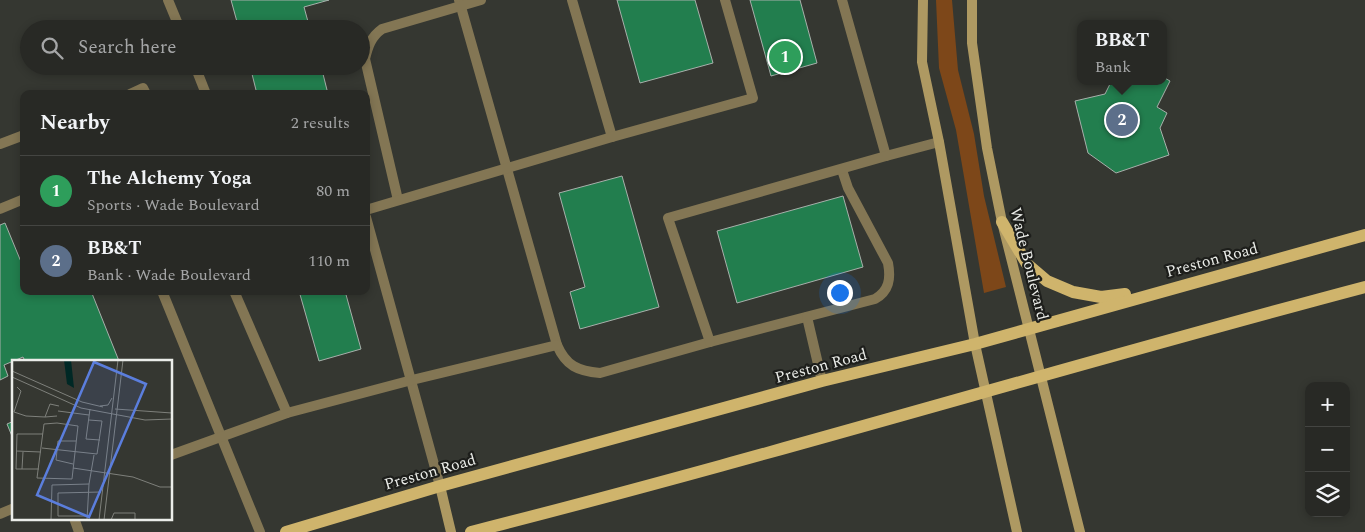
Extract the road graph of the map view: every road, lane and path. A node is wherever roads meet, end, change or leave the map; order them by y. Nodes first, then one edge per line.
1 (168, 0) edge
2 (481, 0) edge
3 (572, 0) edge
4 (725, 0) edge
5 (842, 0) edge
6 (923, 0) edge
7 (972, 0) edge
8 (460, 3) edge
9 (176, 20) edge
10 (370, 42) edge
11 (199, 75) edge
12 (368, 75) edge
13 (204, 90) edge
14 (20, 136) edge
15 (612, 137) junction
16 (939, 142) junction
17 (0, 144) edge
18 (886, 156) junction
19 (508, 168) junction
20 (842, 170) junction
21 (398, 200) junction
22 (20, 201) edge
23 (0, 209) edge
24 (370, 209) edge
25 (1002, 222) junction
26 (370, 231) edge
27 (1365, 235) edge
28 (1172, 288) junction
29 (1365, 288) edge
30 (164, 295) edge
31 (236, 295) edge
32 (807, 317) junction
33 (1029, 327) junction
34 (710, 342) junction
35 (975, 344) junction
36 (557, 345) junction
37 (1040, 375) junction
38 (412, 380) junction
39 (822, 381) junction
40 (985, 393) junction
41 (287, 413) junction
42 (222, 436) junction
43 (172, 455) edge
44 (440, 486) junction
45 (12, 509) edge
46 (0, 514) edge
47 (75, 520) edge
48 (79, 532) edge
49 (260, 532) edge
50 (286, 532) edge
51 (452, 532) edge
52 (471, 532) edge
53 (1017, 532) edge
54 (1080, 532) edge

1 - 9 lane
2 - 8 lane
3 - 15 lane
4 - 15 lane
5 - 18 lane
6 - 16 street
7 - 25 street, Wade Boulevard
8 - 10 lane
8 - 19 lane
11 - 13 lane
12 - 21 lane
14 - 17 lane
15 - 19 lane
16 - 18 lane
16 - 35 street
18 - 20 lane
19 - 21 lane
19 - 36 lane
20 - 32 lane
20 - 34 lane
21 - 24 lane
22 - 23 lane
25 - 28 main road
25 - 33 street, Wade Boulevard
26 - 38 lane
27 - 28 main road, Preston Road
28 - 33 main road, Preston Road
29 - 37 main road
30 - 42 lane
31 - 41 lane
32 - 34 lane
32 - 39 lane
33 - 35 main road, Preston Road
33 - 37 street, Wade Boulevard
34 - 36 lane
35 - 39 main road, Preston Road
35 - 40 street
36 - 38 lane
37 - 40 main road
37 - 54 street, Wade Boulevard
38 - 41 lane
38 - 44 lane
39 - 44 main road, Preston Road
40 - 52 main road
40 - 53 street
41 - 42 lane
42 - 43 lane
42 - 49 lane
44 - 50 main road, Preston Road
44 - 51 street
45 - 46 lane
47 - 48 lane

